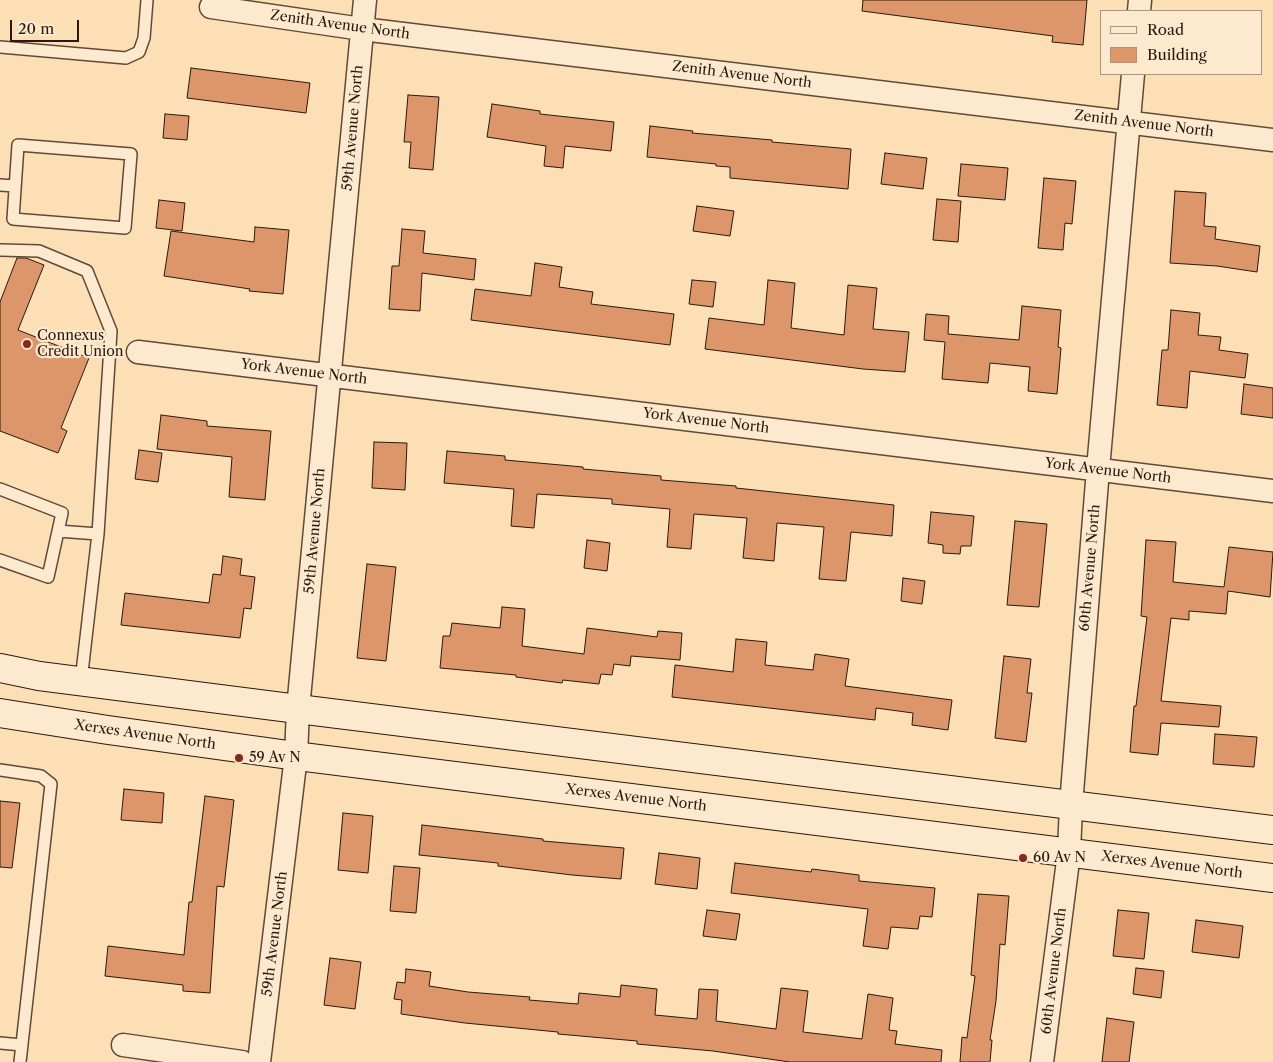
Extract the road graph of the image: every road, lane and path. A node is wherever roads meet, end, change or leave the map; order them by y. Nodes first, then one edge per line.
1 (147, 0) edge
2 (365, 0) edge
3 (211, 7) dead end
4 (362, 29) junction
5 (0, 47) edge
6 (1133, 75) edge
7 (1129, 122) junction
8 (1273, 140) edge
9 (0, 184) edge
10 (15, 186) junction
11 (0, 250) edge
12 (138, 352) dead end
13 (330, 375) junction
14 (1098, 470) junction
15 (0, 489) edge
16 (1273, 491) edge
17 (58, 530) junction
18 (98, 534) junction
19 (0, 560) edge
20 (0, 668) edge
21 (81, 681) junction
22 (298, 709) junction
23 (0, 713) edge
24 (296, 756) junction
25 (0, 770) edge
26 (1071, 805) junction
27 (1273, 830) edge
28 (1069, 853) junction
29 (1273, 878) edge
30 (0, 1042) edge
31 (22, 1045) junction
32 (123, 1045) dead end
33 (20, 1062) edge
34 (242, 1062) edge
35 (260, 1062) edge
36 (1042, 1062) edge

1 - 5 lane
2 - 4 street, 59th Avenue North
3 - 4 street, Zenith Avenue North
4 - 7 street, Zenith Avenue North
4 - 13 street, 59th Avenue North
6 - 7 street, 60th Avenue North
7 - 8 street, Zenith Avenue North
7 - 14 street, 60th Avenue North
9 - 10 lane
10 - 10 lane
11 - 18 lane
12 - 13 street, York Avenue North
13 - 14 street, York Avenue North
13 - 22 street, 59th Avenue North
14 - 16 street, York Avenue North
14 - 26 street, 60th Avenue North
15 - 17 lane
17 - 18 lane
17 - 19 lane
18 - 21 lane
20 - 21 street
21 - 22 street
22 - 24 street, 59th Avenue North
22 - 26 street
23 - 24 street, Xerxes Avenue North
24 - 28 street, Xerxes Avenue North
24 - 35 street, 59th Avenue North
25 - 31 lane
26 - 27 street
26 - 28 street, 60th Avenue North
28 - 29 street, Xerxes Avenue North
28 - 36 street, 60th Avenue North
30 - 31 lane
31 - 33 lane
32 - 34 street

